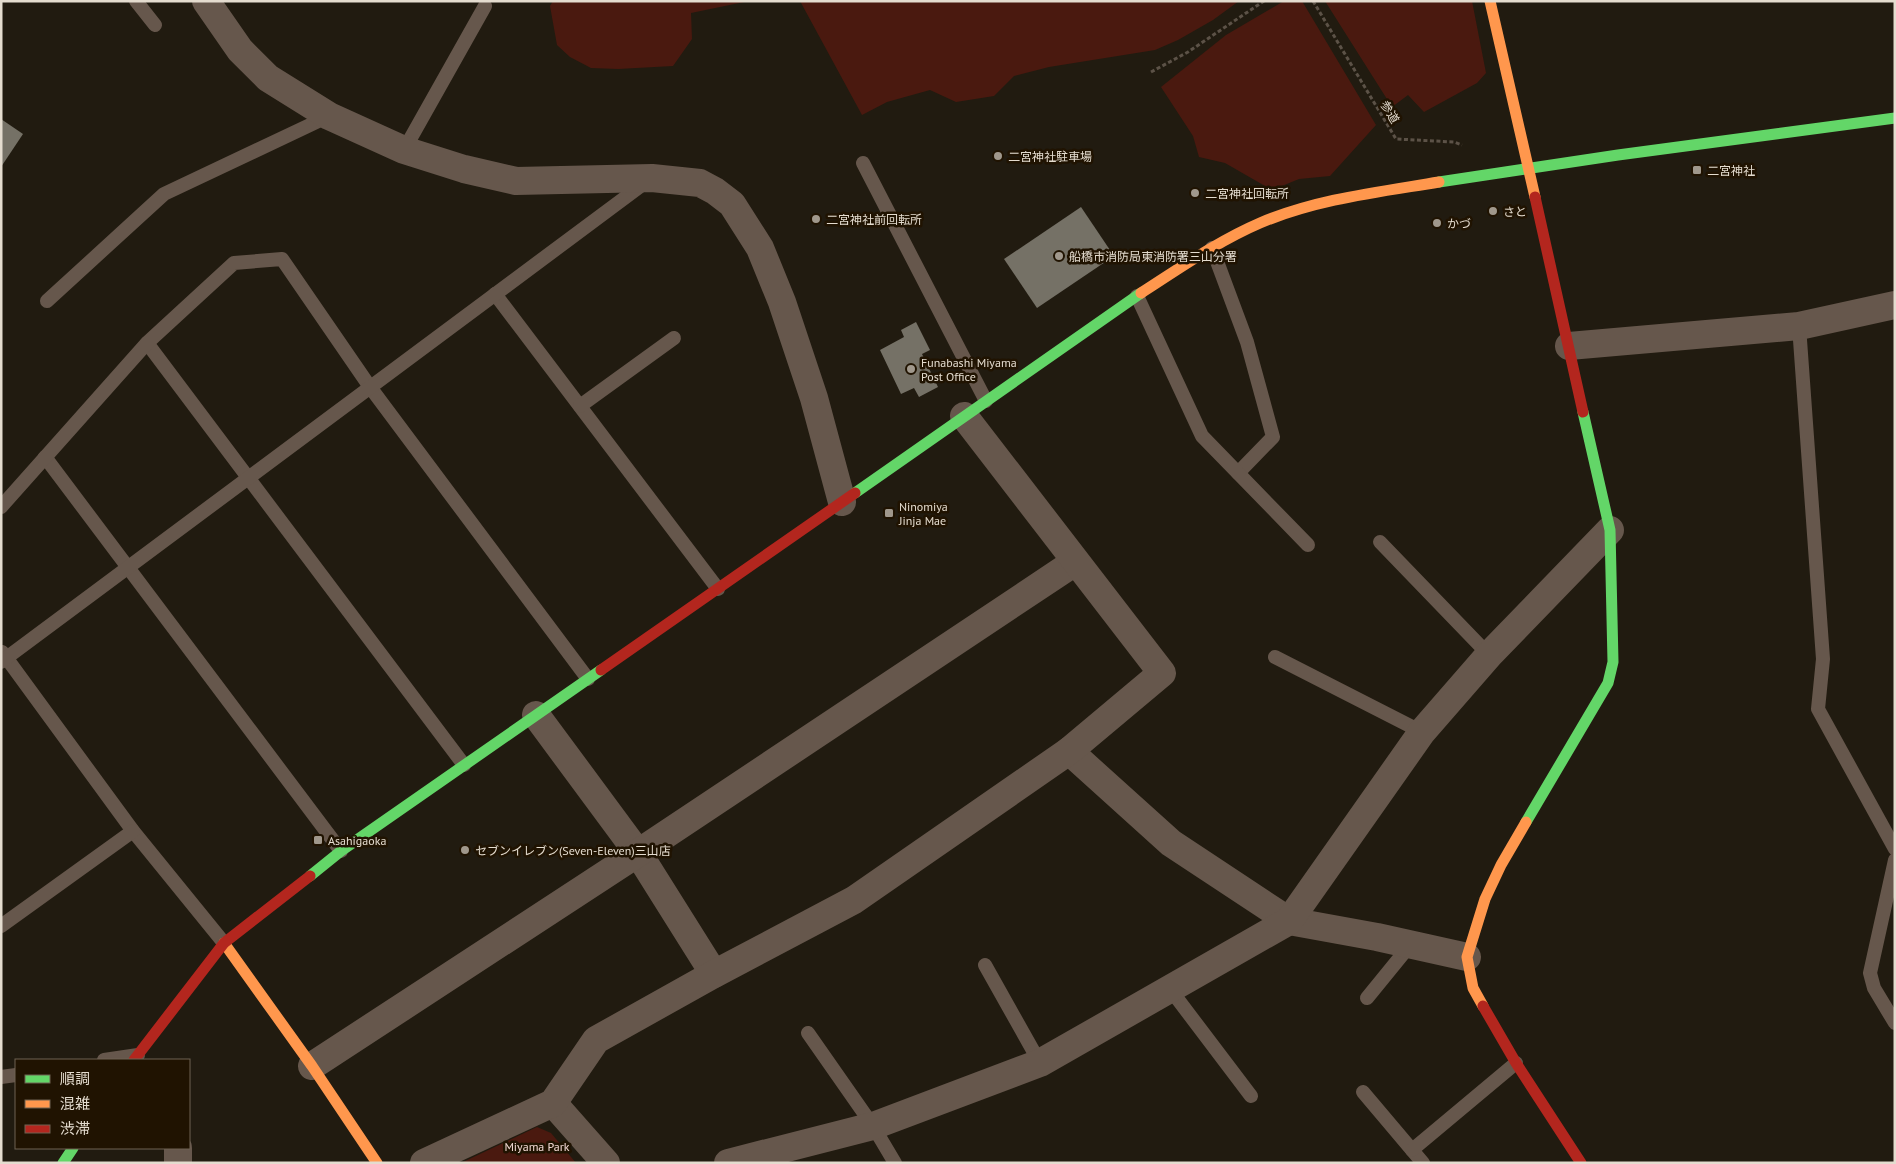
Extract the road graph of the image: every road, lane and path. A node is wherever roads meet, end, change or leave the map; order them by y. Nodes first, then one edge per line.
1 (136, 1) edge
2 (206, 1) edge
3 (1264, 1) edge
4 (1313, 1) edge
5 (1490, 1) edge
6 (485, 6) dead end
7 (155, 26) dead end
8 (1151, 72) dead end
9 (329, 116) junction
10 (1895, 118) edge
11 (404, 150) junction
12 (864, 163) dead end
13 (1528, 168) junction
14 (1490, 174) junction
15 (652, 178) junction
16 (1212, 248) junction
17 (495, 294) junction
18 (1138, 296) junction
19 (47, 301) dead end
20 (1895, 305) edge
21 (1799, 326) junction
22 (674, 338) dead end
23 (147, 343) junction
24 (1569, 346) junction
25 (370, 387) junction
26 (986, 401) junction
27 (580, 406) junction
28 (964, 416) junction
29 (45, 457) junction
30 (1238, 473) junction
31 (249, 478) junction
32 (842, 502) junction
33 (1, 506) edge
34 (1610, 530) junction
35 (1380, 542) dead end
36 (1308, 545) dead end
37 (1075, 562) junction
38 (128, 567) junction
39 (718, 589) junction
40 (1489, 655) junction
41 (3, 657) edge
42 (1275, 657) dead end
43 (588, 679) junction
44 (536, 715) junction
45 (1422, 732) junction
46 (1068, 751) junction
47 (464, 765) junction
48 (133, 831) junction
49 (1895, 849) edge
50 (341, 851) junction
51 (638, 853) junction
52 (1894, 868) edge
53 (1289, 922) junction
54 (1, 926) edge
55 (224, 942) junction
56 (1411, 944) junction
57 (1467, 957) junction
58 (985, 965) dead end
59 (714, 974) junction
60 (1170, 989) junction
61 (1367, 998) dead end
62 (1895, 1023) edge
63 (808, 1033) dead end
64 (142, 1055) edge
65 (112, 1059) edge
66 (1040, 1063) junction
67 (1516, 1063) junction
68 (312, 1066) junction
69 (15, 1075) edge
70 (1, 1077) edge
71 (1363, 1092) dead end
72 (1251, 1096) dead end
73 (554, 1103) junction
74 (872, 1126) junction
75 (72, 1149) edge
76 (178, 1149) edge
77 (1412, 1150) junction
78 (733, 1162) edge
79 (63, 1163) edge
80 (178, 1163) edge
81 (377, 1163) edge
82 (424, 1163) edge
83 (606, 1163) edge
84 (895, 1163) edge
85 (1423, 1163) edge
86 (1581, 1163) edge

1 - 7 lane
2 - 9 street
3 - 8 path
4 - 14 path, 参道
5 - 13 street
6 - 11 lane
9 - 11 street
9 - 19 lane
10 - 13 street
11 - 15 street
12 - 26 lane
13 - 14 street
13 - 24 street
14 - 16 street
15 - 17 lane
15 - 32 street
16 - 18 street
16 - 30 lane
17 - 25 lane
17 - 27 lane
18 - 26 street
18 - 30 lane
20 - 21 street
21 - 24 street
21 - 49 lane
22 - 27 lane
23 - 25 lane
23 - 29 lane
23 - 31 lane
24 - 34 street
25 - 31 lane
25 - 43 lane
26 - 28 street
27 - 39 lane
28 - 32 street
28 - 37 street
29 - 33 lane
29 - 38 lane
30 - 36 lane
31 - 38 lane
31 - 47 lane
32 - 39 street
34 - 40 street
34 - 57 street
35 - 40 lane
37 - 46 street
37 - 51 street
38 - 41 lane
38 - 50 lane
39 - 43 street
40 - 45 street
41 - 48 lane
42 - 45 lane
43 - 44 street
44 - 47 street
44 - 51 street
45 - 53 street
46 - 53 street
46 - 59 street
47 - 50 street
48 - 54 lane
48 - 55 lane
50 - 55 street
51 - 59 street
51 - 68 street
52 - 62 lane
53 - 56 street
53 - 60 street
55 - 64 street
55 - 68 street
56 - 57 street
56 - 61 lane
57 - 67 street
58 - 66 lane
59 - 73 street
60 - 66 street
60 - 72 lane
63 - 74 lane
64 - 65 lane
66 - 74 street
67 - 77 lane
67 - 86 street
68 - 81 street
69 - 70 lane
71 - 77 lane
73 - 82 street
73 - 83 street
74 - 78 street
74 - 84 lane
75 - 79 street
76 - 80 street
77 - 85 lane

